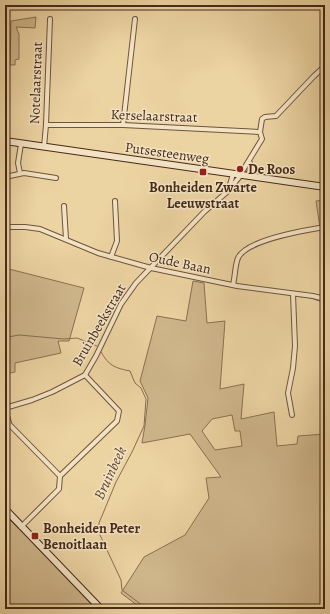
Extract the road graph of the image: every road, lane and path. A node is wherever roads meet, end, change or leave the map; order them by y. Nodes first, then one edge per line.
1 (50, 19) dead end
2 (135, 19) dead end
3 (325, 66) edge
4 (46, 125) junction
5 (123, 125) junction
6 (260, 132) junction
7 (5, 141) edge
8 (21, 144) junction
9 (44, 147) junction
10 (250, 160) junction
11 (20, 173) junction
12 (238, 175) junction
13 (249, 176) junction
14 (5, 177) edge
15 (56, 178) dead end
16 (325, 187) edge
17 (227, 192) junction
18 (115, 201) dead end
19 (64, 206) dead end
20 (5, 226) edge
21 (325, 227) edge
22 (66, 239) junction
23 (111, 257) junction
24 (151, 268) junction
25 (233, 285) junction
26 (293, 294) junction
27 (325, 299) edge
28 (85, 375) junction
29 (5, 408) edge
30 (292, 415) dead end
31 (5, 420) edge
32 (9, 424) junction
33 (60, 476) junction
34 (6, 512) edge
35 (22, 527) junction
36 (100, 609) edge

1 - 4 street, Notelaarstraat
2 - 5 street
3 - 6 street
4 - 5 street, Kerselaarstraat
4 - 9 street, Notelaarstraat
5 - 6 street, Kerselaarstraat
6 - 10 street
7 - 8 main road, Putsesteenweg
8 - 9 main road, Putsesteenweg
8 - 11 street
9 - 12 main road, Putsesteenweg
10 - 12 street
10 - 13 street
11 - 14 street
11 - 15 street
12 - 13 main road, Putsesteenweg
12 - 17 street, Bruinbeekstraat
12 - 17 street
13 - 16 main road, Putsesteenweg
17 - 24 street, Bruinbeekstraat
18 - 23 street
19 - 22 street
20 - 22 street, Oude Baan
21 - 25 street
22 - 23 street, Oude Baan
23 - 24 street, Oude Baan
24 - 25 street, Oude Baan
24 - 28 street, Bruinbeekstraat
25 - 26 street, Oude Baan
26 - 27 street, Oude Baan
26 - 30 street
28 - 29 street, Bruinbeekstraat
28 - 33 street
29 - 32 street
31 - 32 street
32 - 33 street
33 - 35 street
34 - 35 main road
35 - 36 main road

